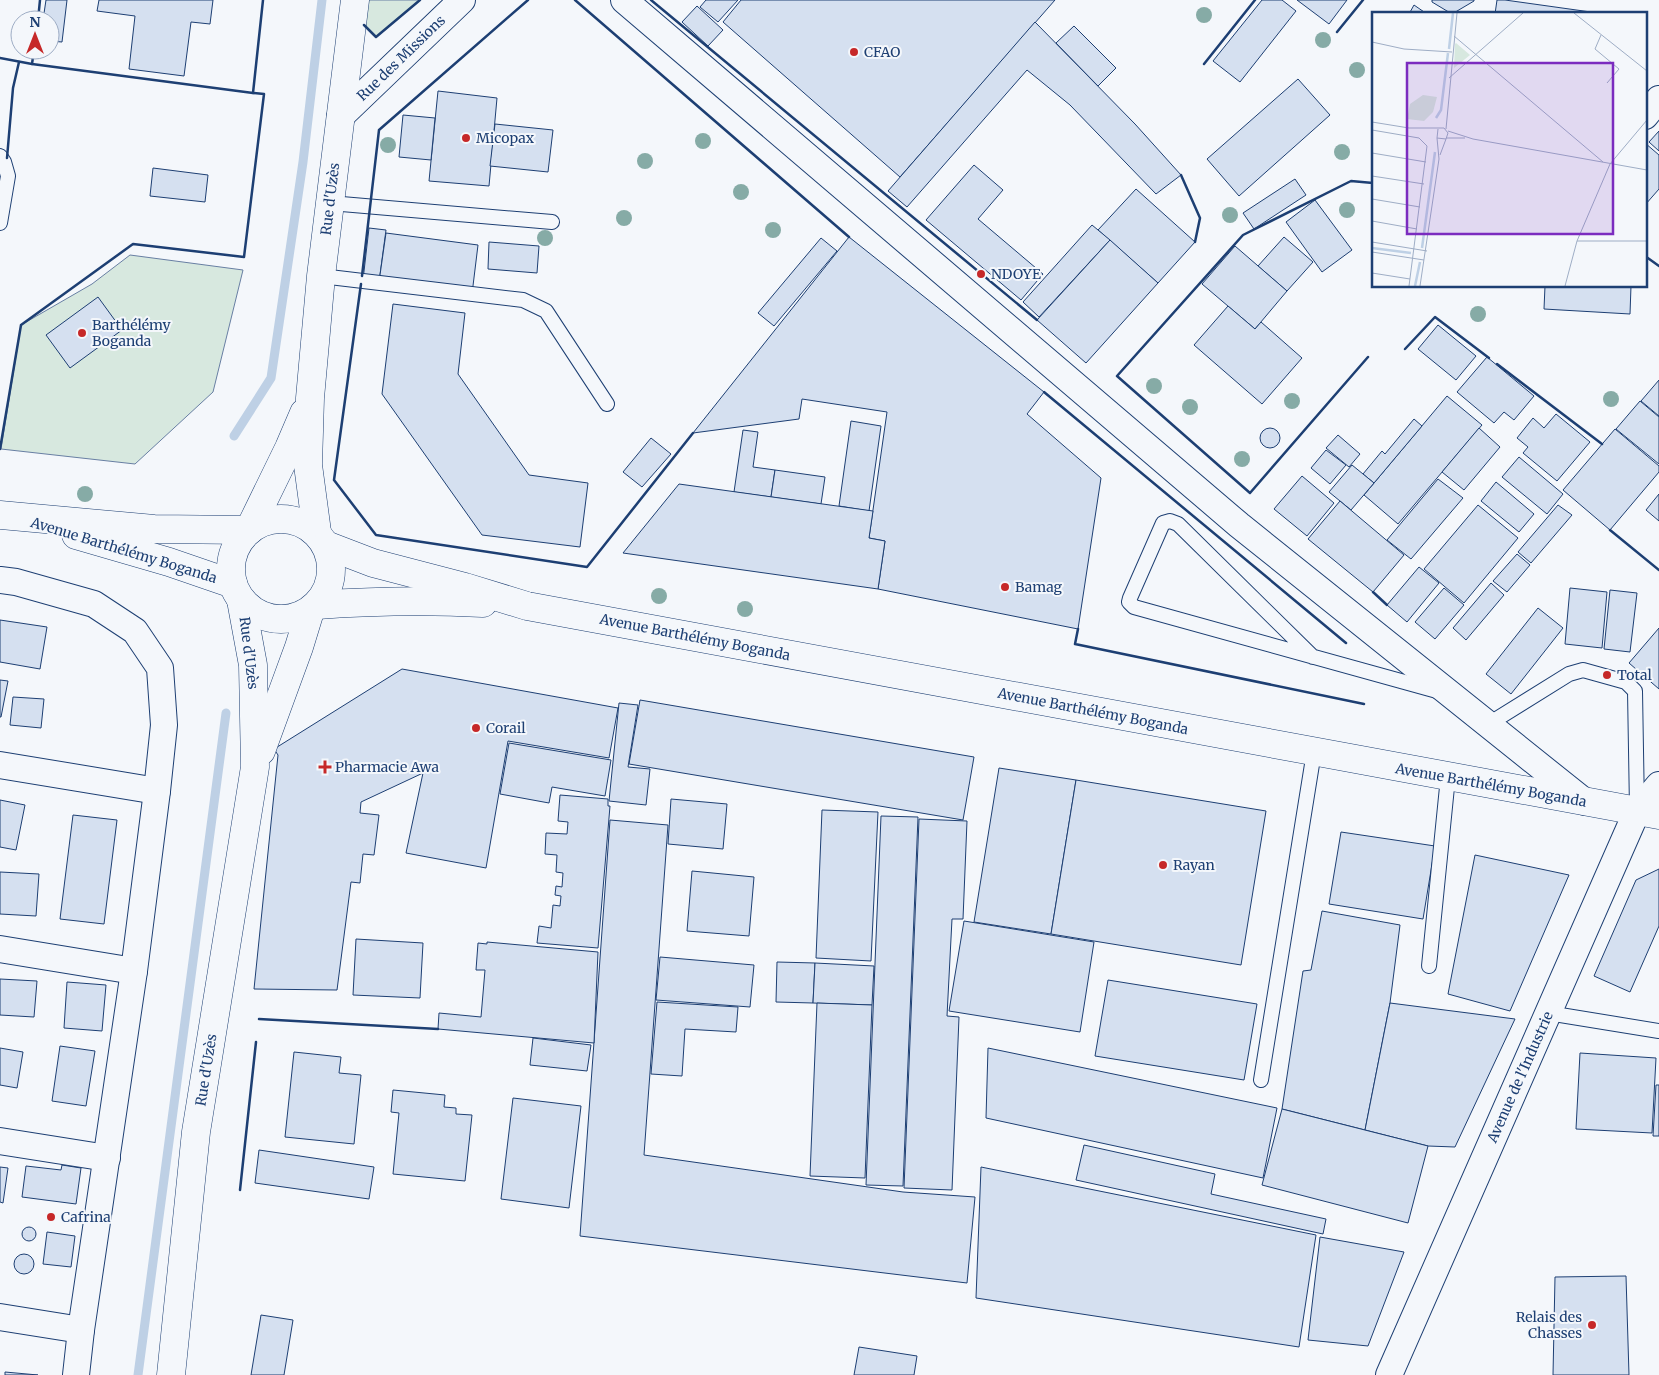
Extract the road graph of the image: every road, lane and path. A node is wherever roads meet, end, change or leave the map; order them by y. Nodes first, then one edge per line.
1 (355, 0) edge
2 (462, 0) edge
3 (624, 0) edge
4 (1659, 99) edge
5 (1646, 115) edge
6 (340, 117) junction
7 (0, 156) edge
8 (330, 203) junction
9 (552, 222) dead end
10 (0, 223) edge
11 (321, 276) junction
12 (310, 398) junction
13 (607, 404) dead end
14 (7, 516) edge
15 (249, 530) junction
16 (321, 539) junction
17 (0, 580) edge
18 (237, 592) junction
19 (527, 606) junction
20 (314, 608) junction
21 (1313, 657) junction
22 (1449, 695) junction
23 (1487, 725) junction
24 (1314, 752) junction
25 (0, 765) edge
26 (255, 766) junction
27 (1448, 777) junction
28 (1659, 785) edge
29 (157, 791) junction
30 (1585, 802) junction
31 (1648, 813) edge
32 (0, 950) edge
33 (1429, 966) dead end
34 (134, 971) junction
35 (1548, 1013) junction
36 (1659, 1031) edge
37 (1260, 1080) dead end
38 (0, 1140) edge
39 (107, 1158) junction
40 (0, 1317) edge
41 (81, 1330) junction
42 (76, 1375) edge
43 (171, 1375) edge
44 (1389, 1375) edge

1 - 6 main road, Rue d'Uzès
2 - 6 street, Rue des Missions
3 - 22 street
4 - 5 street
6 - 8 main road, Rue d'Uzès
7 - 10 lane
8 - 9 lane
8 - 11 main road, Rue d'Uzès
11 - 12 main road, Rue d'Uzès
11 - 13 lane
12 - 15 main road, Rue d'Uzès
12 - 16 main road, Rue d'Uzès
14 - 15 main road, Avenue Barthélémy Boganda
14 - 18 main road, Avenue Barthélémy Boganda
15 - 16 main road
15 - 18 main road
16 - 19 main road, Avenue Barthélémy Boganda
16 - 20 main road
17 - 29 street
18 - 20 main road
18 - 26 main road, Rue d'Uzès
19 - 20 main road, Avenue Barthélémy Boganda
19 - 24 main road, Avenue Barthélémy Boganda
20 - 26 main road, Rue d'Uzès
21 - 21 lane
21 - 22 lane
22 - 23 street
23 - 30 street
23 - 31 lane
24 - 27 main road, Avenue Barthélémy Boganda
24 - 37 lane
25 - 29 street
26 - 43 main road, Rue d'Uzès
27 - 30 main road, Avenue Barthélémy Boganda
27 - 33 lane
28 - 31 street, Avenue de l'Industrie
29 - 34 street
30 - 31 main road, Avenue Barthélémy Boganda
31 - 35 street, Avenue de l'Industrie
32 - 34 street
34 - 39 street
35 - 36 lane
35 - 44 street, Avenue de l'Industrie
38 - 39 street
39 - 41 street
40 - 41 street
41 - 42 street

